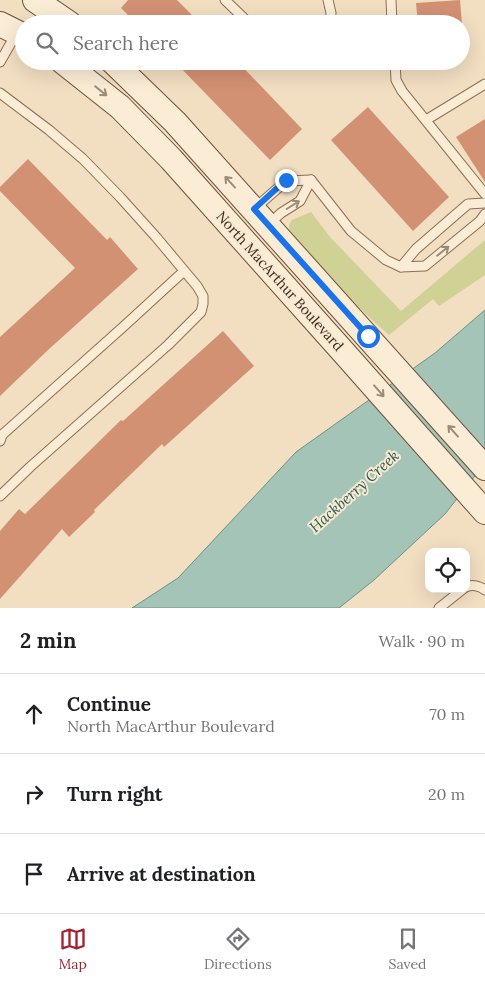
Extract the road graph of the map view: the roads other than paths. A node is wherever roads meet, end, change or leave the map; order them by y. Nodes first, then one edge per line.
1 (35, 0) edge
2 (225, 0) edge
3 (328, 0) edge
4 (391, 0) edge
5 (57, 15) edge
6 (241, 15) edge
7 (331, 15) edge
8 (392, 15) edge
9 (14, 31) edge
10 (0, 62) edge
11 (73, 70) edge
12 (121, 70) edge
13 (395, 70) edge
14 (485, 84) edge
15 (0, 92) edge
16 (426, 120) junction
17 (310, 180) junction
18 (485, 194) edge
19 (485, 203) edge
20 (485, 214) edge
21 (261, 217) junction
22 (401, 267) junction
23 (184, 271) junction
24 (0, 441) edge
25 (485, 468) edge
26 (0, 496) edge
27 (485, 512) edge
28 (470, 586) edge
29 (485, 590) edge
30 (458, 593) edge
31 (439, 608) edge

1 - 5 main road
2 - 6 lane
3 - 7 lane
4 - 8 lane
9 - 10 lane
11 -> 27 main road, North MacArthur Boulevard
21 -> 12 main road, North MacArthur Boulevard
13 - 16 lane
14 - 16 lane
15 - 23 lane
16 - 18 lane
21 -> 17 lane
17 - 21 lane
17 - 22 lane
19 - 22 lane
22 -> 20 lane
25 -> 21 main road, North MacArthur Boulevard
23 - 24 lane
23 - 26 lane
28 - 29 lane
30 - 31 lane

